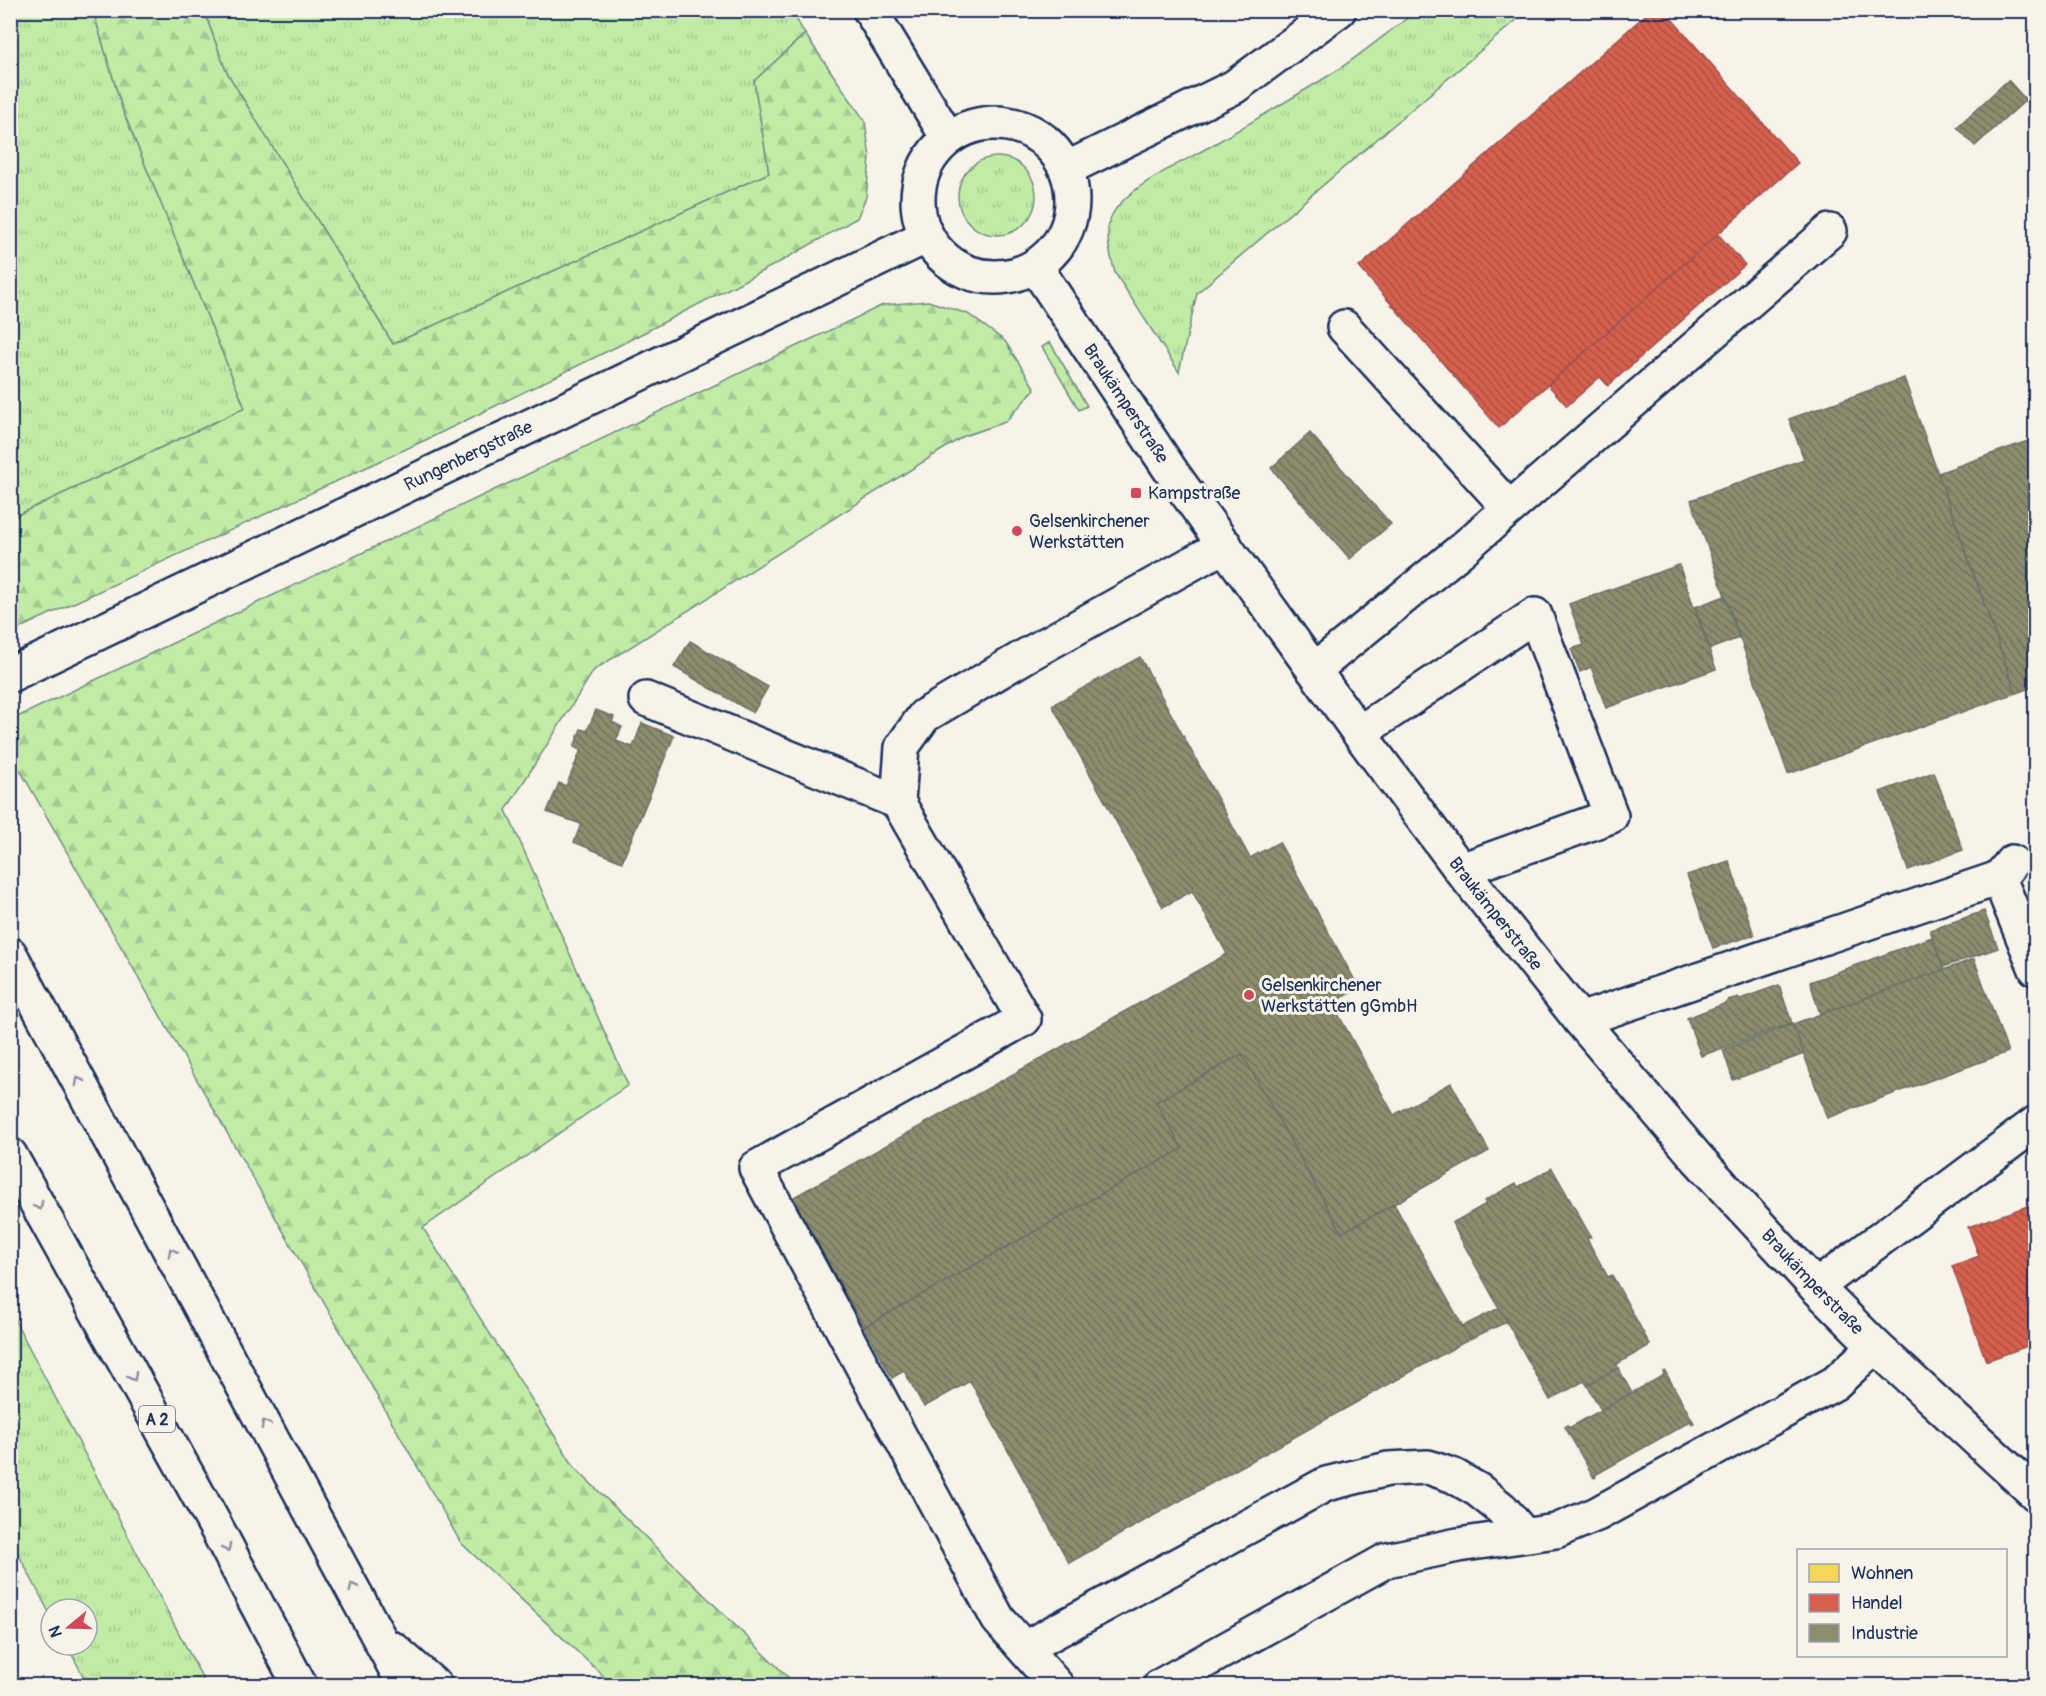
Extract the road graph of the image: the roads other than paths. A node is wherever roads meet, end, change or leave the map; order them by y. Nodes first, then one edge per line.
1 (870, 10) edge
2 (1339, 10) edge
3 (948, 138) junction
4 (1066, 169) junction
5 (1830, 231) dead end
6 (927, 236) junction
7 (1035, 266) junction
8 (1344, 327) dead end
9 (1509, 508) junction
10 (1225, 545) junction
11 (1314, 670) junction
12 (10, 675) edge
13 (645, 699) dead end
14 (1359, 733) junction
15 (898, 802) junction
16 (1461, 870) junction
17 (10, 954) edge
18 (2036, 969) edge
19 (1580, 1020) junction
20 (2036, 1123) edge
21 (10, 1155) edge
22 (1816, 1287) junction
23 (1875, 1346) junction
24 (2036, 1494) edge
25 (1524, 1535) junction
26 (381, 1638) junction
27 (1025, 1648) junction
28 (300, 1686) edge
29 (405, 1686) edge
30 (435, 1686) edge
31 (1057, 1686) edge
32 (1160, 1686) edge

1 - 3 main road
2 - 4 main road
3 - 4 main road
3 - 6 main road
4 - 7 main road
5 - 9 main road
6 - 7 main road
6 - 12 main road, Rungenbergstraße
7 - 10 main road, Braukämperstraße
8 - 9 main road
9 - 11 main road
10 - 11 main road, Braukämperstraße
10 - 15 main road
11 - 14 main road, Braukämperstraße
13 - 15 main road
14 - 16 main road, Braukämperstraße
14 - 16 main road
15 - 27 main road
16 - 19 main road, Braukämperstraße
26 -> 17 main road
18 - 19 main road
19 - 22 main road, Braukämperstraße
20 - 22 main road
21 -> 28 main road, A 2
22 - 23 main road, Braukämperstraße
23 - 24 main road, Braukämperstraße
23 - 25 main road
25 - 27 main road
25 - 32 main road
26 - 29 main road
26 - 30 main road
27 - 31 main road

